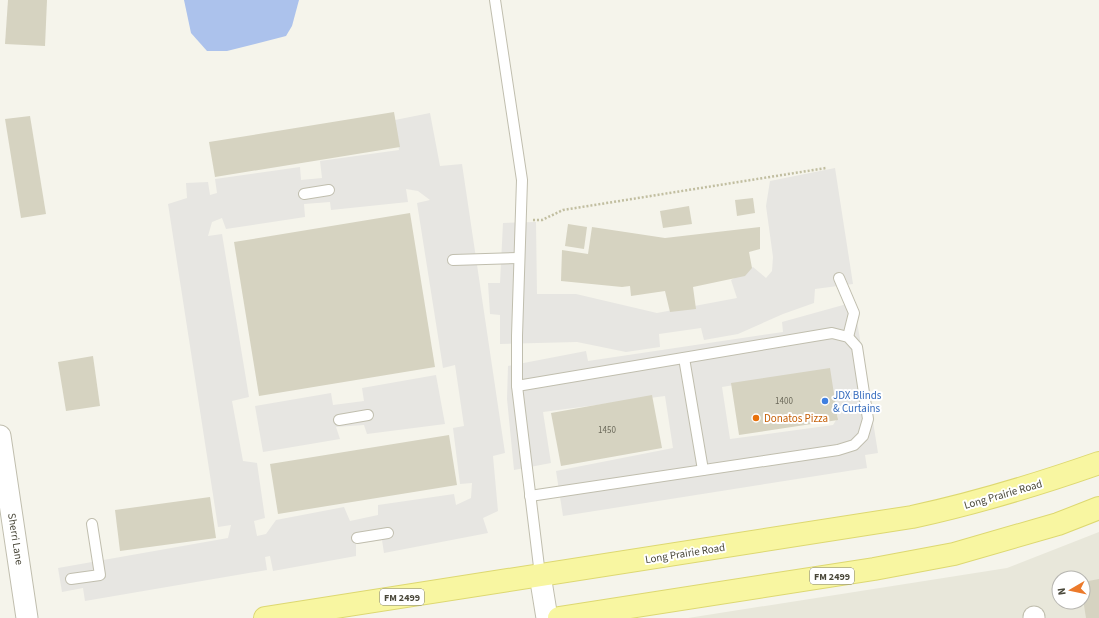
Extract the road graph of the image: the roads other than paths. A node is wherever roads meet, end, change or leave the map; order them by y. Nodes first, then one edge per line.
1 (495, 0) edge
2 (329, 190) dead end
3 (304, 194) dead end
4 (519, 258) junction
5 (453, 260) dead end
6 (839, 278) dead end
7 (848, 337) junction
8 (684, 358) junction
9 (517, 386) junction
10 (368, 415) dead end
11 (339, 420) dead end
12 (0, 436) edge
13 (1099, 463) edge
14 (702, 470) junction
15 (530, 496) junction
16 (1099, 508) edge
17 (92, 524) dead end
18 (388, 533) dead end
19 (357, 538) dead end
20 (540, 575) junction
21 (71, 579) dead end
22 (27, 618) edge
23 (265, 618) edge
24 (547, 618) edge
25 (559, 618) edge

1 - 4 lane
2 - 3 lane
4 - 5 lane
4 - 9 lane
6 - 7 lane
7 - 8 lane
7 - 14 lane
8 - 9 lane
8 - 14 lane
9 - 15 lane
10 - 11 lane
12 - 22 street, Sherri Lane
13 - 20 main road, Long Prairie Road / FM 2499
14 - 15 lane
15 - 20 lane
16 - 25 main road, FM 2499
17 - 21 lane
18 - 19 lane
20 - 23 main road, Long Prairie Road / FM 2499
20 - 24 street

